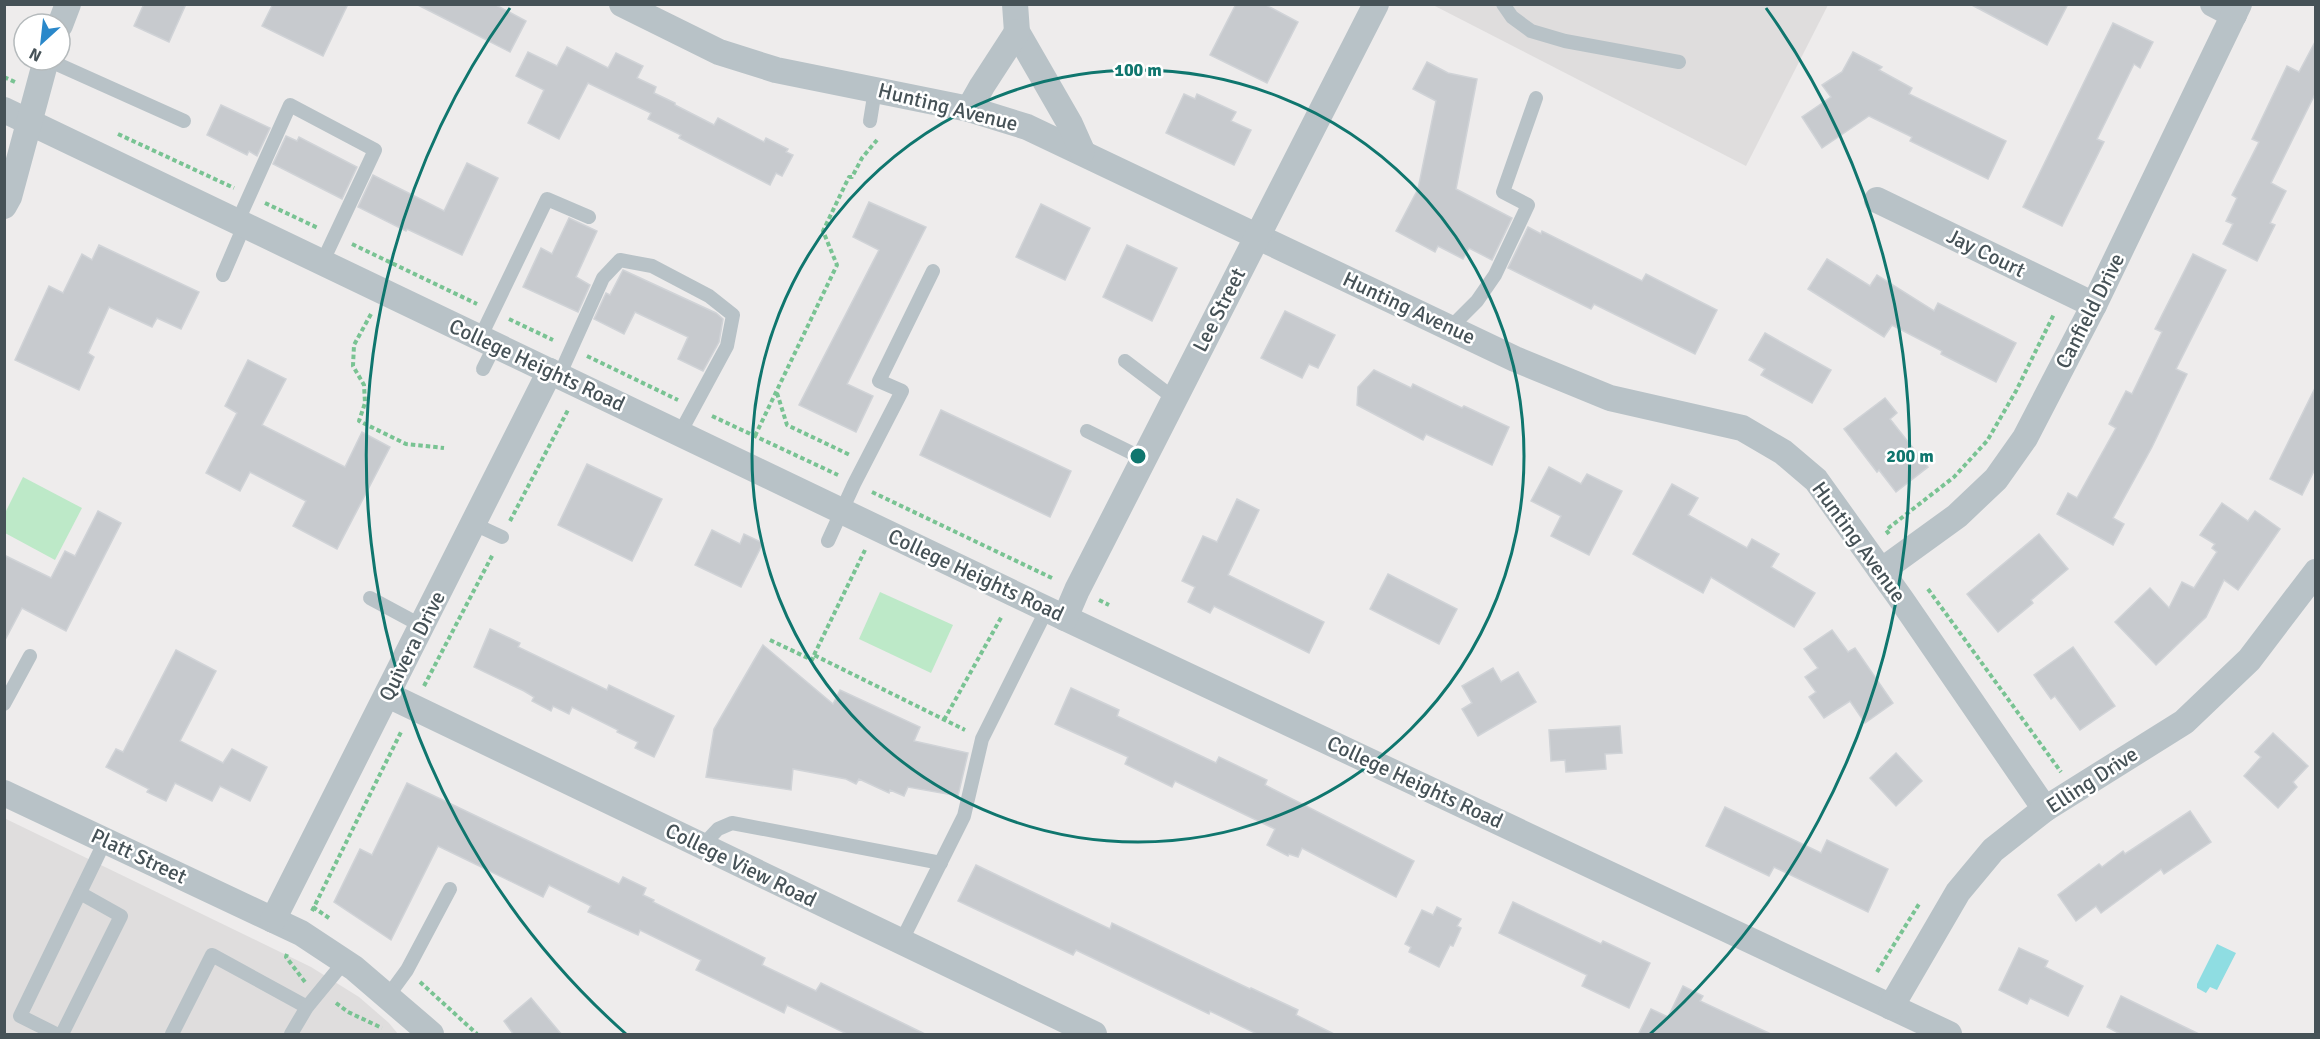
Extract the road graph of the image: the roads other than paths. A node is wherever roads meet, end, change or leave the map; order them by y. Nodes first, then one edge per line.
1 (622, 4) edge
2 (1015, 4) edge
3 (1376, 4) edge
4 (1503, 4) edge
5 (2229, 8) edge
6 (1017, 33) junction
7 (1679, 62) dead end
8 (72, 71) edge
9 (44, 72) edge
10 (875, 90) junction
11 (1536, 98) dead end
12 (969, 109) junction
13 (4, 110) edge
14 (184, 121) dead end
15 (870, 121) dead end
16 (29, 122) junction
17 (1082, 151) junction
18 (1877, 200) dead end
19 (4, 206) edge
20 (589, 217) dead end
21 (240, 224) junction
22 (1257, 236) junction
23 (322, 263) junction
24 (933, 271) dead end
25 (223, 274) dead end
26 (2094, 305) junction
27 (1450, 328) junction
28 (488, 341) junction
29 (1125, 362) dead end
30 (483, 369) dead end
31 (555, 373) junction
32 (1175, 399) junction
33 (1087, 431) dead end
34 (680, 433) junction
35 (1144, 459) junction
36 (842, 511) junction
37 (474, 524) junction
38 (502, 537) road end
39 (828, 541) dead end
40 (1881, 571) junction
41 (2316, 572) edge
42 (370, 598) dead end
43 (1056, 613) junction
44 (422, 626) junction
45 (30, 656) dead end
46 (388, 695) junction
47 (4, 704) edge
48 (4, 793) edge
49 (2045, 809) junction
50 (105, 840) junction
51 (702, 846) junction
52 (941, 863) junction
53 (450, 889) dead end
54 (80, 893) junction
55 (273, 920) junction
56 (901, 942) junction
57 (344, 962) junction
58 (388, 996) junction
59 (307, 1007) junction
60 (1891, 1007) junction
61 (424, 1032) edge
62 (56, 1035) edge
63 (62, 1035) edge
64 (172, 1035) edge
65 (291, 1035) edge
66 (1094, 1035) edge
67 (1949, 1035) edge

1 - 10 street, Hunting Avenue
2 - 6 street
3 - 22 street, Lee Street
4 - 7 lane
5 - 26 street, Canfield Drive
6 - 12 street
6 - 17 street
8 - 14 lane
9 - 16 street
10 - 12 street, Hunting Avenue
10 - 15 lane
11 - 27 lane
12 - 17 street, Hunting Avenue
13 - 16 street, College Heights Road
16 - 19 street
16 - 21 street, College Heights Road
17 - 22 street, Hunting Avenue
18 - 26 street, Jay Court
20 - 28 lane
21 - 23 street, College Heights Road
21 - 23 lane
21 - 25 lane
22 - 27 street, Hunting Avenue
22 - 32 street, Lee Street
23 - 28 street, College Heights Road
24 - 36 lane
26 - 40 street, Canfield Drive
27 - 40 street, Hunting Avenue
28 - 30 lane
28 - 31 street, College Heights Road
29 - 32 lane
31 - 34 street, College Heights Road
31 - 34 lane
31 - 37 street, Quivera Drive
32 - 35 street, Lee Street
33 - 35 lane
34 - 36 street, College Heights Road
35 - 43 street, Lee Street
36 - 39 lane
36 - 43 street, College Heights Road
37 - 38 lane
37 - 44 street, Quivera Drive
40 - 49 street, Hunting Avenue
41 - 49 street, Elling Drive
42 - 44 lane
43 - 52 lane
43 - 60 street, College Heights Road
44 - 46 street, Quivera Drive
45 - 47 lane
46 - 51 street, College View Road
46 - 55 street, Quivera Drive
48 - 50 street, Platt Street
49 - 60 street, Elling Drive
50 - 54 lane
50 - 55 street, Platt Street
51 - 52 lane
51 - 56 street, College View Road
52 - 56 lane
53 - 58 lane
54 - 62 lane
54 - 63 lane
55 - 57 street, Platt Street
56 - 66 street, College View Road
57 - 58 street, Platt Street
57 - 59 lane
58 - 61 street, Platt Street
59 - 64 lane
59 - 65 lane
60 - 67 street, College Heights Road

